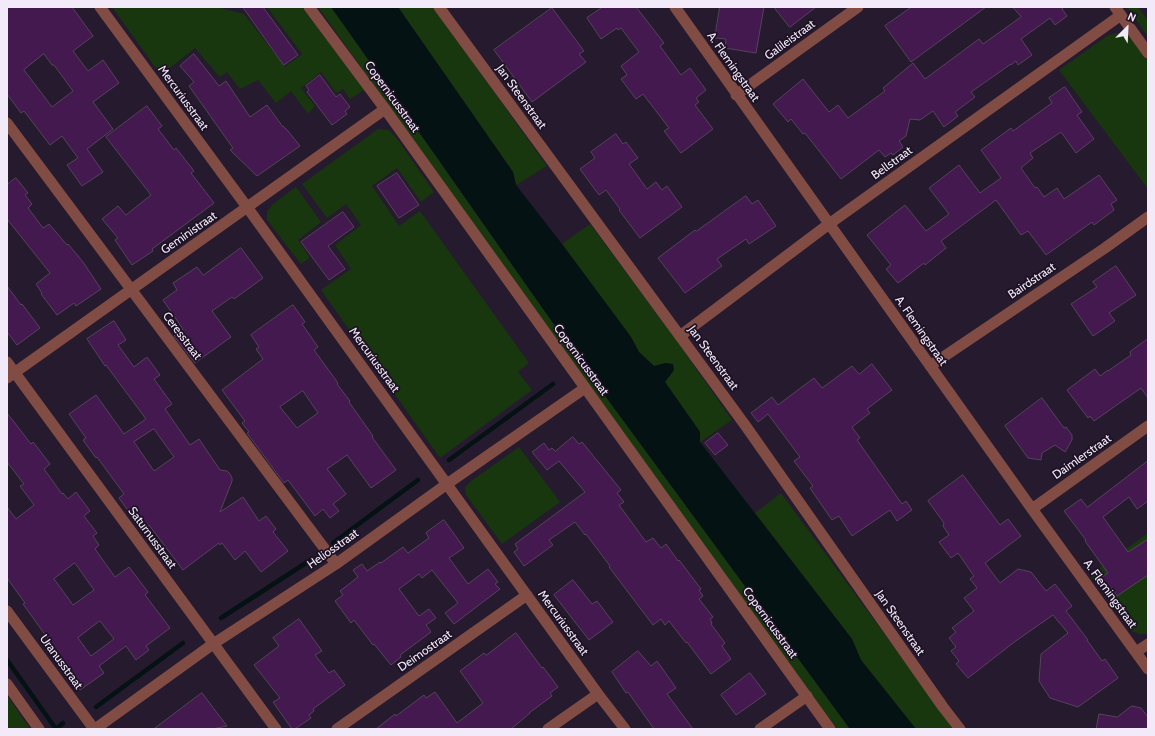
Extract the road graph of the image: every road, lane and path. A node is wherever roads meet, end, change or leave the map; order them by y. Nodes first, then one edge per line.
1 (100, 7) edge
2 (309, 7) edge
3 (439, 7) edge
4 (674, 7) edge
5 (858, 7) edge
6 (1118, 11) edge
7 (1148, 52) edge
8 (736, 94) junction
9 (385, 109) junction
10 (7, 123) edge
11 (247, 207) junction
12 (1148, 217) edge
13 (830, 224) junction
14 (131, 290) junction
15 (680, 336) junction
16 (7, 362) edge
17 (930, 366) junction
18 (11, 375) edge
19 (585, 388) junction
20 (1148, 426) edge
21 (447, 484) junction
22 (1032, 509) junction
23 (336, 564) junction
24 (528, 595) junction
25 (7, 611) edge
26 (213, 644) junction
27 (1148, 644) edge
28 (1136, 652) junction
29 (1148, 669) edge
30 (7, 684) edge
31 (598, 694) junction
32 (807, 696) junction
33 (39, 729) edge
34 (94, 729) edge
35 (276, 729) edge
36 (337, 729) edge
37 (548, 729) edge
38 (625, 729) edge
39 (760, 729) edge
40 (830, 729) edge
41 (960, 729) edge

1 - 11 street, Mercuriusstraat
2 - 9 street, Copernicusstraat
3 - 15 street, Jan Steenstraat
4 - 8 street, A. Flemingstraat
5 - 8 street, Galileistraat
6 - 7 street
6 - 13 street, Bellstraat
8 - 13 street, A. Flemingstraat
9 - 11 street, Geministraat
9 - 19 street, Copernicusstraat
10 - 14 street, Ceresstraat
11 - 14 street, Geministraat
11 - 21 street, Mercuriusstraat
12 - 17 street, Bairdstraat
13 - 15 street, Bellstraat
13 - 17 street, A. Flemingstraat
14 - 18 street, Geministraat
14 - 23 street, Ceresstraat
15 - 41 street, Jan Steenstraat
16 - 18 street, Saturnusstraat
17 - 22 street, A. Flemingstraat
18 - 26 street, Saturnusstraat
19 - 21 street, Heliosstraat
19 - 32 street, Copernicusstraat
20 - 22 street, Daimlerstraat
21 - 23 street, Heliosstraat
21 - 24 street, Mercuriusstraat
22 - 28 street, A. Flemingstraat
23 - 26 street, Heliosstraat
24 - 31 street, Mercuriusstraat
24 - 36 street, Deimostraat
25 - 34 street, Uranusstraat
26 - 34 street, Heliosstraat
26 - 35 street, Saturnusstraat
27 - 28 street
28 - 29 street, A. Flemingstraat
30 - 33 street
31 - 37 street
31 - 38 street, Mercuriusstraat
32 - 39 street
32 - 40 street, Copernicusstraat

